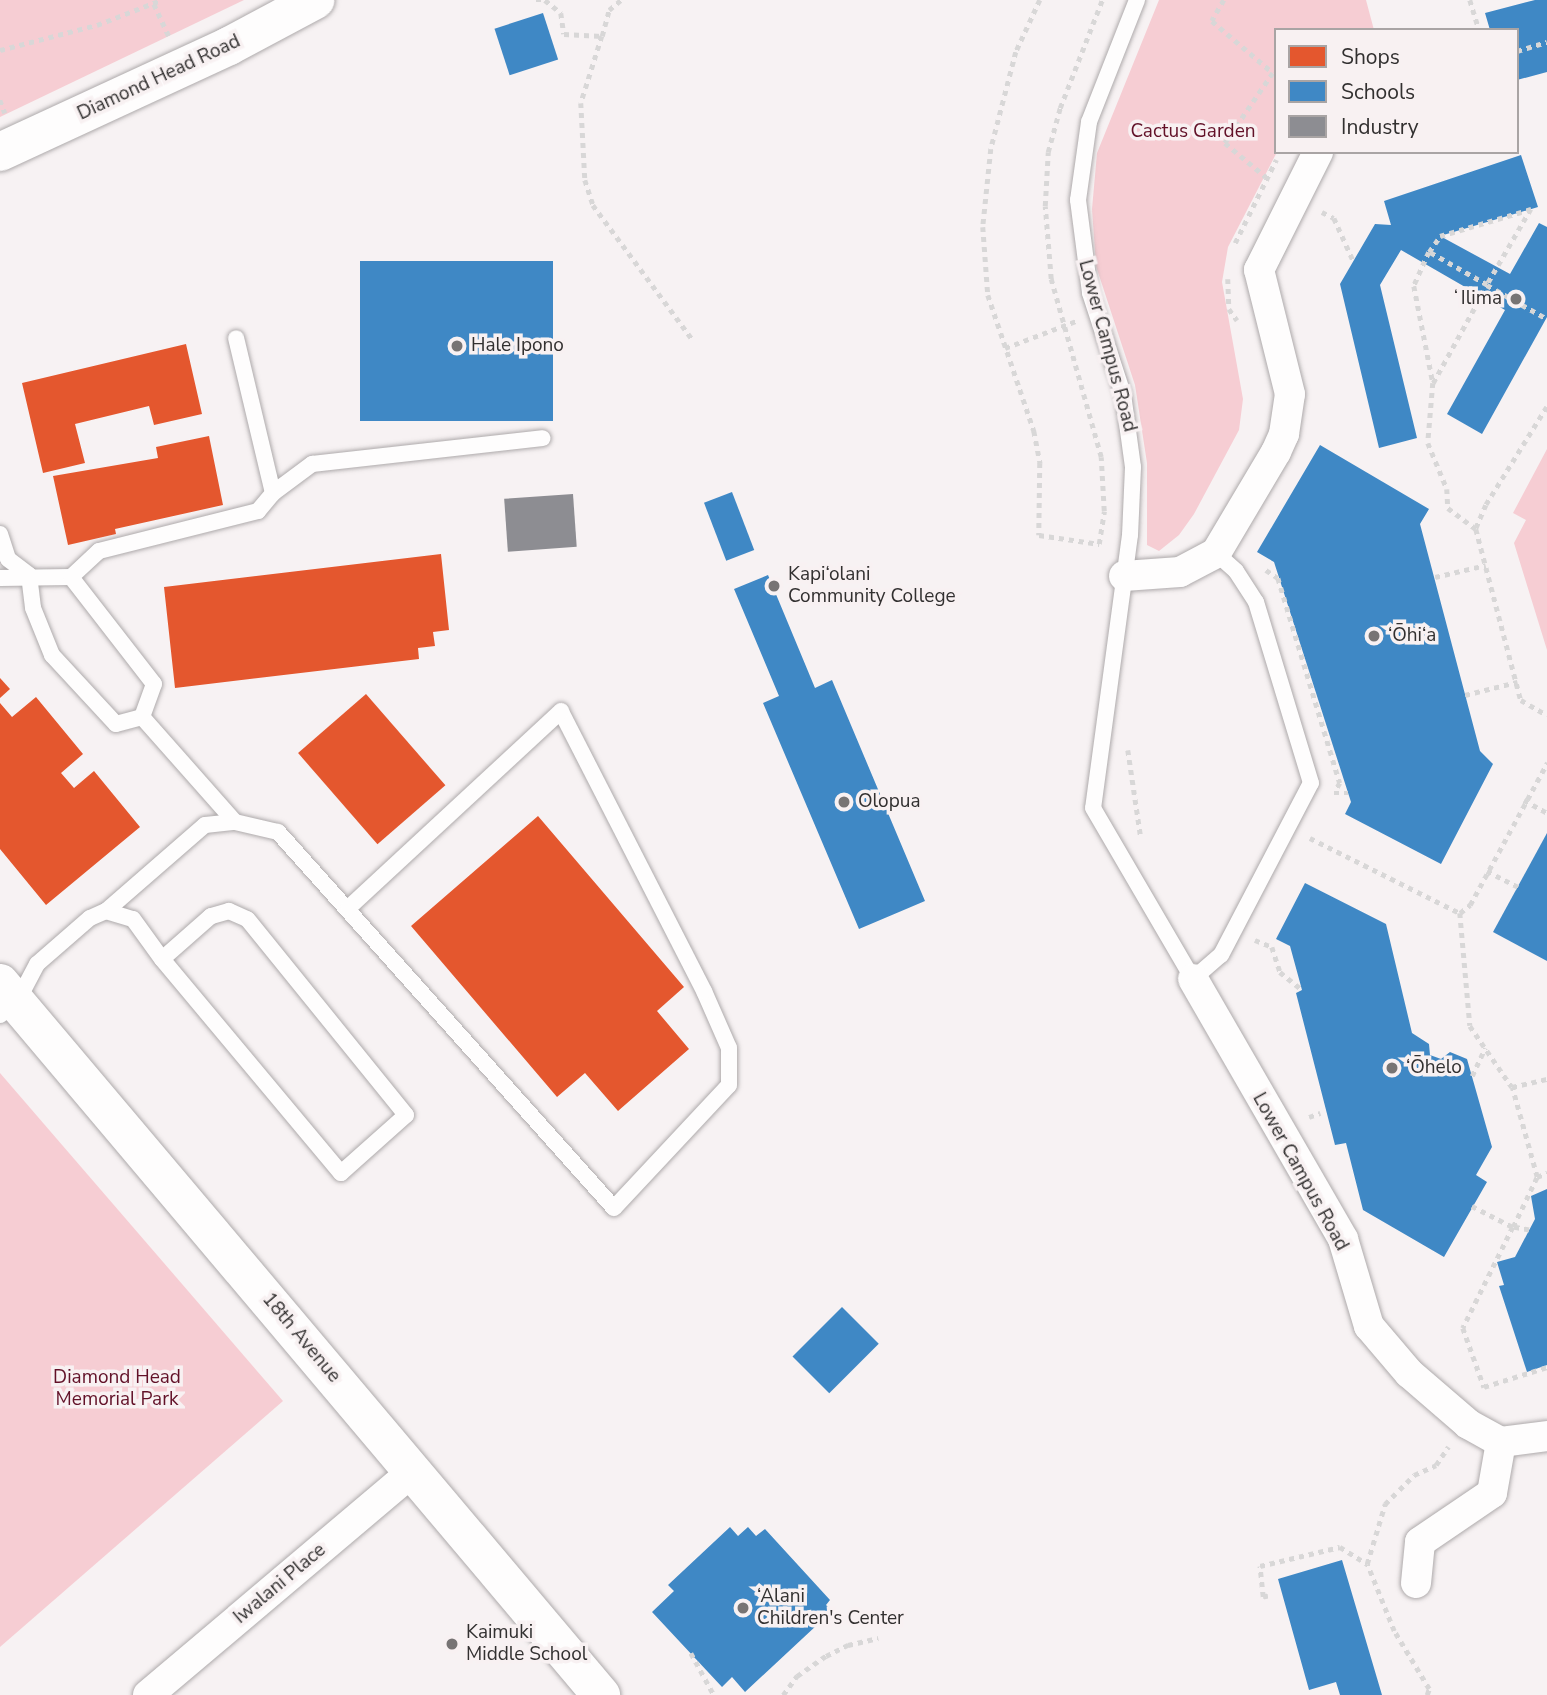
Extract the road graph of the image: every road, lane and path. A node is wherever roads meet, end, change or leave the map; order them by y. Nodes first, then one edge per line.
1 (161, 0) edge
2 (315, 0) edge
3 (536, 0) edge
4 (621, 0) edge
5 (1040, 0) edge
6 (1137, 0) edge
7 (1224, 0) edge
8 (1471, 0) edge
9 (154, 4) junction
10 (165, 28) dead end
11 (1478, 28) edge
12 (602, 36) junction
13 (1547, 43) edge
14 (0, 50) edge
15 (1519, 50) edge
16 (0, 152) edge
17 (1317, 154) edge
18 (1266, 177) dead end
19 (1294, 197) junction
20 (1429, 252) junction
21 (1353, 260) dead end
22 (1487, 285) junction
23 (1547, 319) edge
24 (236, 338) dead end
25 (693, 340) dead end
26 (1005, 348) junction
27 (1433, 383) junction
28 (1547, 407) edge
29 (543, 438) dead end
30 (273, 494) junction
31 (1476, 529) junction
32 (0, 534) edge
33 (1216, 553) junction
34 (1486, 565) junction
35 (29, 575) junction
36 (1124, 576) junction
37 (71, 577) junction
38 (0, 578) edge
39 (1435, 578) dead end
40 (1517, 682) junction
41 (1465, 695) dead end
42 (1547, 715) edge
43 (142, 717) junction
44 (1127, 740) dead end
45 (1547, 763) edge
46 (1524, 800) junction
47 (1547, 813) edge
48 (235, 822) junction
49 (1310, 838) dead end
50 (1144, 848) dead end
51 (1487, 871) junction
52 (1518, 887) dead end
53 (349, 907) junction
54 (106, 911) junction
55 (1460, 914) junction
56 (1250, 950) dead end
57 (162, 959) junction
58 (1193, 979) junction
59 (1302, 990) dead end
60 (6, 1000) edge
61 (1485, 1047) junction
62 (1472, 1076) dead end
63 (1547, 1079) edge
64 (1512, 1087) junction
65 (1299, 1117) dead end
66 (1307, 1118) dead end
67 (1547, 1173) edge
68 (1537, 1177) junction
69 (1472, 1206) dead end
70 (1513, 1227) junction
71 (1529, 1230) dead end
72 (1547, 1367) edge
73 (1547, 1436) edge
74 (1501, 1442) junction
75 (411, 1473) junction
76 (1367, 1564) dead end
77 (1416, 1583) dead end
78 (1268, 1596) dead end
79 (877, 1638) dead end
80 (691, 1653) dead end
81 (148, 1695) edge
82 (601, 1695) edge
83 (714, 1695) edge
84 (783, 1695) edge

1 - 9 path
2 - 16 street, Diamond Head Road
3 - 12 path
4 - 12 path
5 - 26 path
6 - 36 lane, Lower Campus Road
7 - 18 path
8 - 11 path
9 - 10 path
9 - 14 path
12 - 25 path
13 - 15 path
17 - 19 street
19 - 21 path
19 - 33 street
20 - 22 path
20 - 22 path
20 - 27 path
22 - 23 path
22 - 27 path
24 - 30 lane
26 - 26 path
27 - 31 path
28 - 31 path
29 - 30 lane
30 - 37 lane
31 - 34 path
32 - 35 lane
33 - 36 street
33 - 58 lane
34 - 39 path
34 - 40 path
35 - 37 lane
35 - 38 lane
35 - 43 lane
36 - 58 lane, Lower Campus Road
37 - 43 lane
40 - 41 path
40 - 42 path
43 - 48 lane
44 - 50 path
45 - 46 path
46 - 47 path
46 - 51 path
48 - 53 lane
48 - 54 lane
49 - 55 path
51 - 52 path
51 - 55 path
53 - 53 lane
54 - 57 lane
54 - 60 lane
55 - 61 path
56 - 59 path
57 - 57 lane
58 - 74 street, Lower Campus Road
60 - 75 street, 18th Avenue
61 - 62 path
61 - 64 path
63 - 64 path
64 - 68 path
65 - 66 path
67 - 68 path
68 - 70 path
69 - 70 path
70 - 71 path
70 - 72 path
73 - 74 street
74 - 77 street
75 - 81 street, Iwalani Place
75 - 82 street, 18th Avenue
76 - 78 path
79 - 84 path
80 - 83 path

